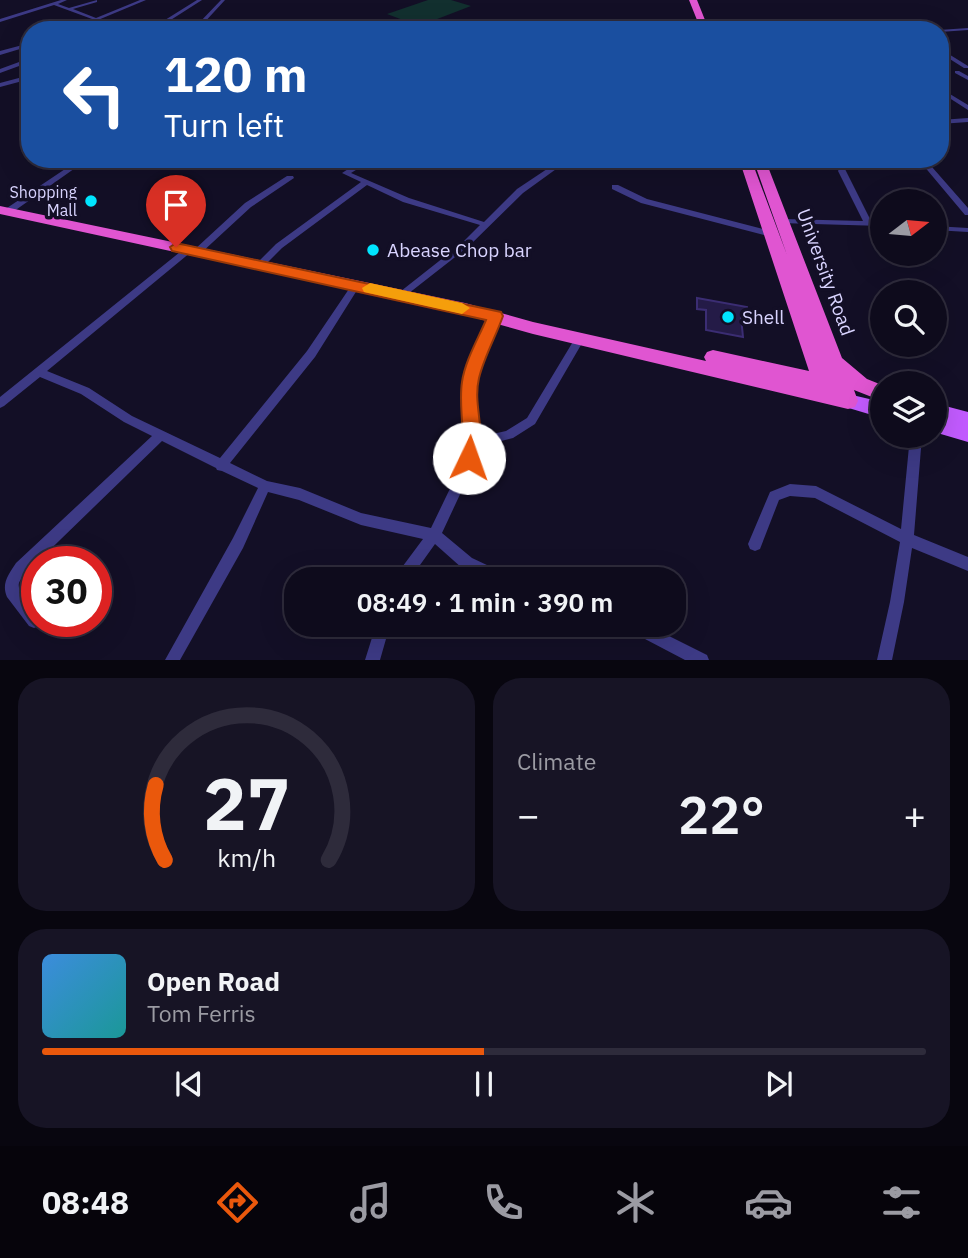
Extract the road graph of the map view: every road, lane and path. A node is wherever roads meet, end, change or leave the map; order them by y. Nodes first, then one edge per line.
1 (65, 0) edge
2 (144, 0) edge
3 (200, 0) edge
4 (223, 0) edge
5 (685, 0) edge
6 (693, 0) edge
7 (95, 1) edge
8 (54, 4) junction
9 (69, 9) junction
10 (94, 19) junction
11 (0, 21) edge
12 (89, 21) edge
13 (166, 21) edge
14 (204, 21) edge
15 (693, 21) edge
16 (701, 21) edge
17 (968, 29) edge
18 (949, 30) edge
19 (21, 47) edge
20 (0, 53) edge
21 (949, 56) edge
22 (21, 63) edge
23 (967, 67) edge
24 (0, 71) edge
25 (968, 78) edge
26 (21, 79) edge
27 (0, 85) edge
28 (949, 96) edge
29 (968, 108) edge
30 (968, 120) edge
31 (949, 121) edge
32 (71, 168) edge
33 (352, 168) edge
34 (554, 168) edge
35 (749, 168) edge
36 (762, 168) edge
37 (929, 168) edge
38 (842, 171) dead end
39 (290, 178) dead end
40 (365, 183) junction
41 (615, 187) dead end
42 (3, 211) edge
43 (968, 213) edge
44 (868, 223) joint
45 (484, 224) junction
46 (778, 227) junction
47 (947, 229) edge
48 (968, 230) edge
49 (193, 251) junction
50 (260, 265) junction
51 (356, 285) junction
52 (401, 295) junction
53 (497, 317) junction
54 (580, 338) junction
55 (812, 346) junction
56 (834, 359) junction
57 (39, 372) junction
58 (794, 374) junction
59 (823, 388) junction
60 (870, 391) edge
61 (846, 394) junction
62 (870, 397) edge
63 (0, 403) edge
64 (947, 414) edge
65 (968, 420) edge
66 (947, 428) edge
67 (968, 434) edge
68 (160, 435) junction
69 (474, 443) junction
70 (915, 448) edge
71 (221, 466) junction
72 (265, 486) junction
73 (434, 536) junction
74 (907, 539) junction
75 (754, 544) dead end
76 (44, 546) edge
77 (968, 564) edge
78 (411, 567) edge
79 (477, 567) edge
80 (21, 568) edge
81 (21, 604) edge
82 (379, 637) edge
83 (657, 637) edge
84 (172, 660) edge
85 (372, 660) edge
86 (702, 660) edge
87 (884, 660) edge

1 - 8 street
2 - 10 street
3 - 13 street
4 - 14 street
5 - 15 highway
6 - 16 highway
7 - 9 street
8 - 9 street
8 - 11 street
9 - 10 street
10 - 12 street
17 - 18 street
19 - 20 street
21 - 23 street
22 - 24 street
23 - 25 street
26 - 27 street
28 - 29 street
30 - 31 street
32 - 42 street
33 - 40 street
34 - 45 street
35 - 46 highway, University Road
36 - 46 highway, University Road
37 - 43 street
38 - 44 street
39 - 49 street
40 - 45 street
40 - 50 street
41 - 46 street
42 - 49 highway
44 - 46 street
45 - 52 street
46 - 55 highway, University Road
46 - 56 highway, University Road
47 - 48 street
49 - 50 highway
49 - 57 street
50 - 51 highway
51 - 52 highway
51 - 71 street
52 - 53 highway
53 - 54 highway
53 - 58 highway
53 - 69 street
54 - 59 highway
54 - 69 street
55 - 58 highway
55 - 59 highway, University Road
56 - 60 highway
56 - 61 highway, University Road
57 - 63 street
57 - 68 street
58 - 59 highway
59 - 61 highway
61 - 62 main road
64 - 65 main road
66 - 67 main road
68 - 71 street
68 - 76 street
69 - 73 street
70 - 74 street
71 - 72 street
72 - 73 street
72 - 84 street
73 - 78 street
73 - 79 street
74 - 75 street
74 - 77 street
74 - 87 street
80 - 81 street
82 - 85 street
83 - 86 street

